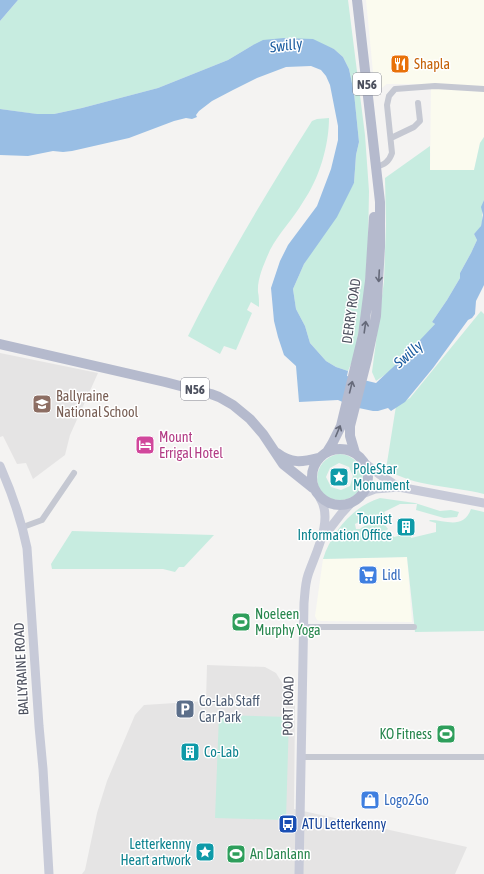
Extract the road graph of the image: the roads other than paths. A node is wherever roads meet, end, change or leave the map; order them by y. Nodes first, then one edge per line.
1 (357, 0) edge
2 (484, 89) edge
3 (418, 103) dead end
4 (391, 138) junction
5 (375, 168) junction
6 (1, 344) edge
7 (350, 410) junction
8 (276, 452) junction
9 (355, 453) junction
10 (322, 455) junction
11 (362, 461) junction
12 (0, 466) edge
13 (74, 473) dead end
14 (399, 487) junction
15 (314, 488) junction
16 (362, 494) junction
17 (320, 498) junction
18 (351, 503) junction
19 (484, 503) edge
20 (23, 527) junction
21 (321, 541) junction
22 (303, 627) junction
23 (414, 627) dead end
24 (301, 757) junction
25 (484, 757) edge
26 (49, 874) edge
27 (299, 874) edge

1 - 5 main road, DERRY ROAD / N56
2 - 4 street
3 - 4 street
4 - 5 street
5 - 7 main road, DERRY ROAD / N56
6 - 8 main road, N56
7 - 9 main road, DERRY ROAD / N56
10 -> 7 main road, DERRY ROAD / N56
8 - 10 main road, N56
8 - 15 main road, N56
9 - 10 main road, N56
9 - 11 main road, N56
10 - 15 main road, N56
11 - 14 main road
11 - 16 main road, N56
12 - 20 main road, BALLYRAINE ROAD
13 - 20 street
14 - 16 main road
14 - 19 main road
15 - 17 main road, N56
16 - 18 main road
17 - 18 main road
17 - 21 main road
18 - 21 main road
20 - 26 main road, BALLYRAINE ROAD
21 - 22 main road, PORT ROAD
22 - 23 street
22 - 24 main road, PORT ROAD
24 - 25 street
24 - 27 main road, PORT ROAD

